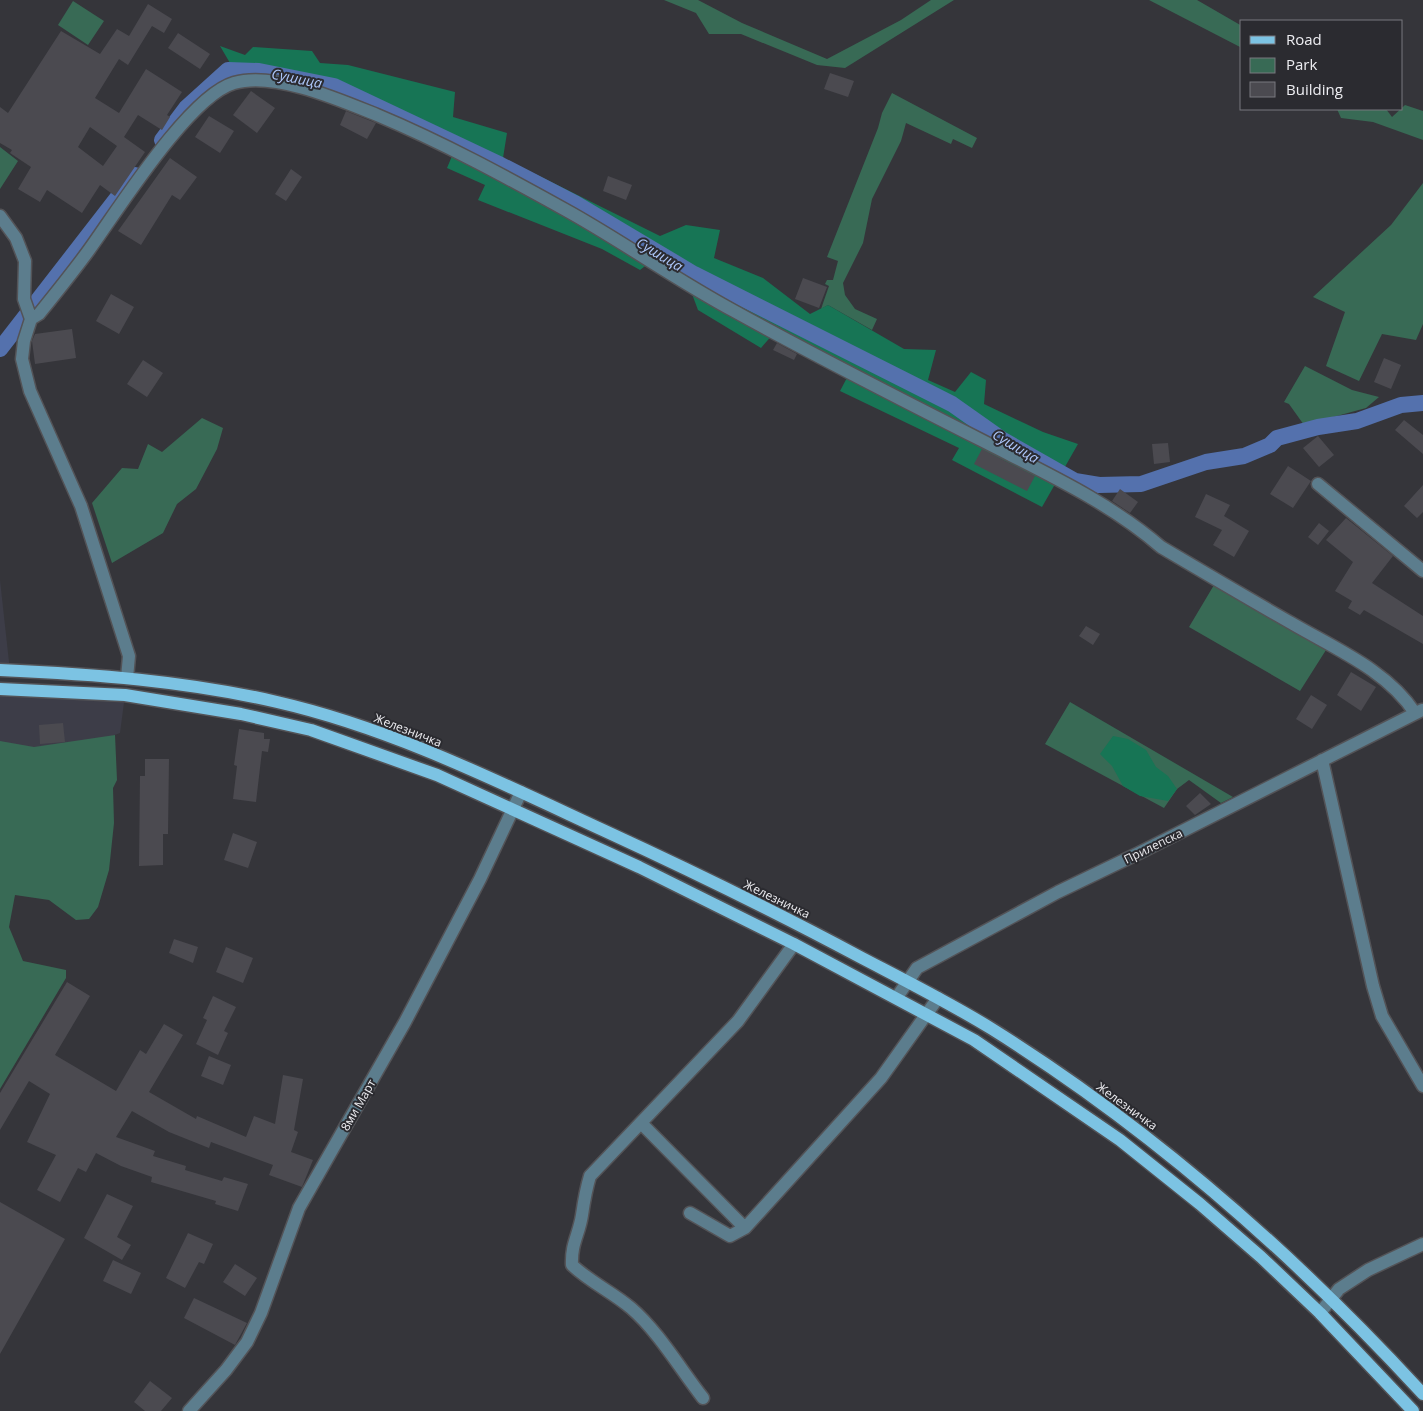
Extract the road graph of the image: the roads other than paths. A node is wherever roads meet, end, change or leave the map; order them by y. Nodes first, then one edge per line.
1 (0, 216) edge
2 (31, 318) junction
3 (1318, 484) dead end
4 (1423, 571) edge
5 (0, 670) edge
6 (126, 678) junction
7 (0, 689) edge
8 (125, 694) junction
9 (1419, 711) edge
10 (1322, 760) junction
11 (521, 792) junction
12 (513, 810) junction
13 (794, 944) junction
14 (906, 981) junction
15 (897, 997) junction
16 (938, 998) junction
17 (928, 1015) junction
18 (1423, 1086) edge
19 (641, 1124) junction
20 (690, 1213) dead end
21 (745, 1228) junction
22 (1423, 1244) edge
23 (1331, 1299) junction
24 (1320, 1313) junction
25 (1423, 1394) edge
26 (703, 1398) dead end
27 (189, 1411) edge
28 (1413, 1411) edge

1 - 2 street
2 - 6 street
2 - 9 street
3 - 4 street
5 - 6 main road, Железничка
6 - 8 main road
6 - 11 main road, Железничка
7 - 8 main road
8 - 12 main road
9 - 10 street, Прилепска
10 - 14 street, Прилепска
10 - 18 street
11 - 12 street, 8ми Март
11 - 14 main road, Железничка
12 - 13 main road
12 - 27 street, 8ми Март
13 - 15 main road
13 - 19 street
14 - 15 street, Прилепска
14 - 16 main road, Железничка
15 - 17 main road
16 - 17 street
16 - 23 main road, Железничка
17 - 21 street
17 - 24 main road
19 - 21 street
19 - 26 street
20 - 21 street
22 - 23 street
23 - 24 street
23 - 25 main road, Железничка
24 - 28 main road

